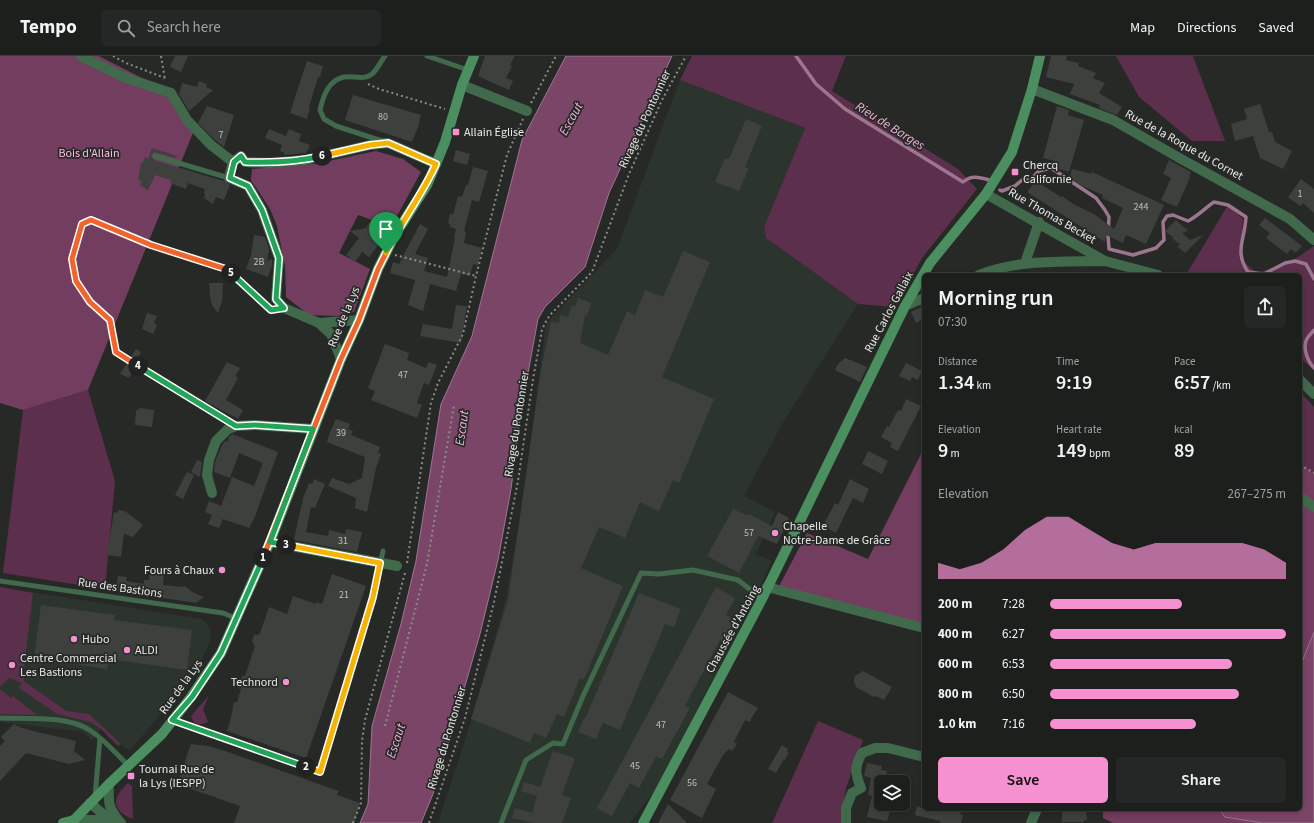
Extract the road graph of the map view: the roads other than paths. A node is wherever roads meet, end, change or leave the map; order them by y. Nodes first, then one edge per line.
1 (82, 56) edge
2 (385, 56) edge
3 (427, 56) edge
4 (474, 56) edge
5 (1040, 56) edge
6 (468, 70) junction
7 (462, 85) junction
8 (1032, 89) junction
9 (527, 111) road end
10 (388, 143) junction
11 (155, 156) dead end
12 (234, 162) junction
13 (436, 164) junction
14 (230, 178) junction
15 (986, 194) junction
16 (1039, 222) junction
17 (1314, 240) edge
18 (1105, 261) junction
19 (1026, 263) junction
20 (924, 273) edge
21 (984, 273) edge
22 (1150, 273) edge
23 (922, 277) edge
24 (922, 299) edge
25 (905, 306) junction
26 (359, 320) junction
27 (319, 323) junction
28 (341, 359) junction
29 (1302, 382) edge
30 (1314, 394) edge
31 (313, 429) junction
32 (212, 493) dead end
33 (1302, 498) edge
34 (1314, 507) edge
35 (270, 542) junction
36 (383, 551) dead end
37 (380, 563) junction
38 (397, 566) dead end
39 (0, 581) edge
40 (767, 587) junction
41 (762, 599) junction
42 (235, 618) junction
43 (922, 627) edge
44 (0, 718) edge
45 (172, 720) junction
46 (100, 738) junction
47 (922, 756) edge
48 (128, 765) junction
49 (109, 784) junction
50 (93, 801) junction
51 (1036, 811) edge
52 (74, 822) edge
53 (63, 823) edge
54 (113, 823) edge
55 (120, 823) edge
56 (501, 823) edge
57 (642, 823) edge
58 (846, 823) edge
59 (1031, 823) edge

1 - 12 street
2 - 10 lane
3 - 6 lane
4 - 6 main road, Rue de la Lys
5 - 8 main road, Rue Carlos Gallaix
6 - 7 main road, Rue de la Lys
7 - 9 street
7 - 13 main road, Rue de la Lys
8 - 15 main road, Rue Carlos Gallaix
8 - 17 street, Rue de la Roque du Cornet
10 - 12 street
10 - 13 street
11 - 14 lane
12 - 14 street
13 - 26 main road, Rue de la Lys
14 - 27 street
15 - 16 street, Rue Thomas Becket
15 - 20 main road, Rue Carlos Gallaix
16 - 18 street, Rue Thomas Becket
16 - 19 street
18 - 19 street, Rue Thomas Becket
18 - 22 street, Rue Thomas Becket
19 - 21 street, Rue Thomas Becket
23 - 25 main road, Rue Carlos Gallaix
24 - 25 street
25 - 40 main road, Rue Carlos Gallaix
26 - 27 street
26 - 28 main road, Rue de la Lys
27 - 28 street
28 - 31 main road, Rue de la Lys
29 - 30 street
31 - 32 street
31 - 35 main road, Rue de la Lys
33 - 34 street
35 - 37 street
35 - 42 main road, Rue de la Lys
36 - 37 lane
37 - 38 street
37 - 45 lane
39 - 42 lane, Rue des Bastions
40 - 41 main road, Chaussée d'Antoing
40 - 43 street, Chaussée d'Antoing
41 - 56 lane
41 - 57 main road, Chaussée d'Antoing
42 - 45 main road, Rue de la Lys
44 - 46 lane
45 - 48 main road, Rue de la Lys
46 - 48 lane
46 - 50 lane
47 - 58 street
48 - 49 main road, Rue de la Lys
49 - 50 main road, Rue de la Lys
49 - 55 street
50 - 52 main road, Rue de la Lys
50 - 55 street
51 - 59 street
52 - 53 main road
52 - 54 street

